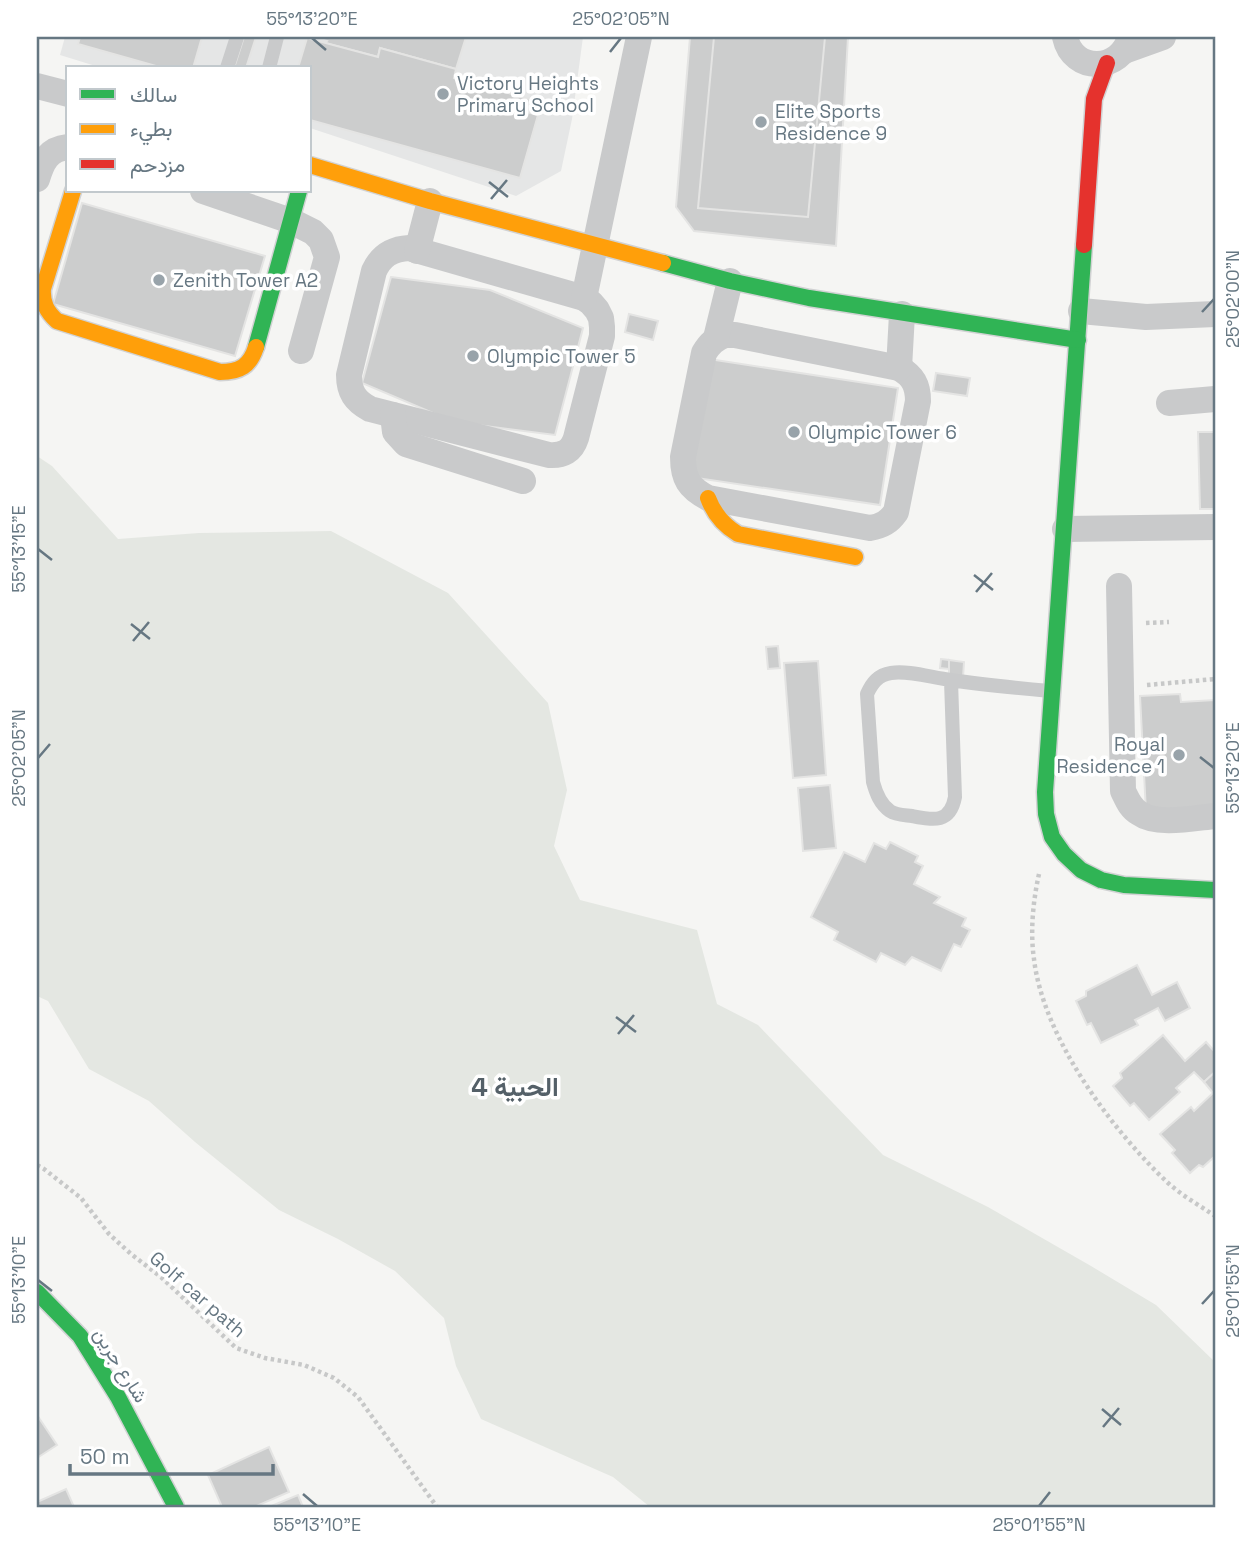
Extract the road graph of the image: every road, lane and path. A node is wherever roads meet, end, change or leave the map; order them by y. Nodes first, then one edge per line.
1 (237, 37) edge
2 (278, 37) edge
3 (639, 37) edge
4 (1163, 37) edge
5 (1066, 43) edge
6 (1121, 50) edge
7 (228, 66) edge
8 (270, 66) edge
9 (37, 86) edge
10 (66, 93) edge
11 (1094, 99) junction
12 (66, 147) edge
13 (312, 166) edge
14 (37, 180) edge
15 (73, 192) edge
16 (206, 192) edge
17 (299, 192) edge
18 (430, 201) junction
19 (291, 221) junction
20 (596, 246) junction
21 (417, 251) junction
22 (730, 281) junction
23 (584, 298) junction
24 (1081, 311) junction
25 (902, 314) junction
26 (1215, 314) edge
27 (716, 338) junction
28 (1078, 340) junction
29 (302, 351) dead end
30 (899, 368) junction
31 (1215, 399) edge
32 (1169, 403) dead end
33 (393, 415) junction
34 (523, 481) dead end
35 (708, 498) junction
36 (1215, 527) edge
37 (1065, 529) junction
38 (855, 557) dead end
39 (1119, 586) dead end
40 (1215, 679) edge
41 (951, 681) junction
42 (1121, 688) junction
43 (1052, 691) junction
44 (1215, 816) edge
45 (1052, 837) junction
46 (1215, 890) edge
47 (37, 1166) edge
48 (1215, 1216) edge
49 (37, 1292) edge
50 (176, 1507) edge
51 (437, 1507) edge

1 - 7 lane
2 - 8 lane
3 - 20 street
4 - 6 street
5 - 6 street
5 - 11 street
6 - 11 street
9 - 10 street
11 - 24 street
12 - 14 street
13 - 18 street
15 - 19 street
16 - 19 street
17 - 19 street
18 - 20 street
18 - 21 street
19 - 29 street
20 - 22 street
20 - 23 street
21 - 23 street
21 - 33 street
22 - 25 street
22 - 27 street
23 - 33 street
24 - 26 street
24 - 28 street
25 - 28 street
25 - 30 street
27 - 30 street
27 - 35 street
28 - 37 street
30 - 35 street
31 - 32 street
33 - 34 street
35 - 38 street
36 - 37 street
37 - 43 street
39 - 42 street
40 - 42 path
41 - 41 lane
41 - 43 lane
42 - 44 street
43 - 45 street
45 - 46 street
45 - 48 path
47 - 51 path, Golf car path
49 - 50 street, شارع جرين

